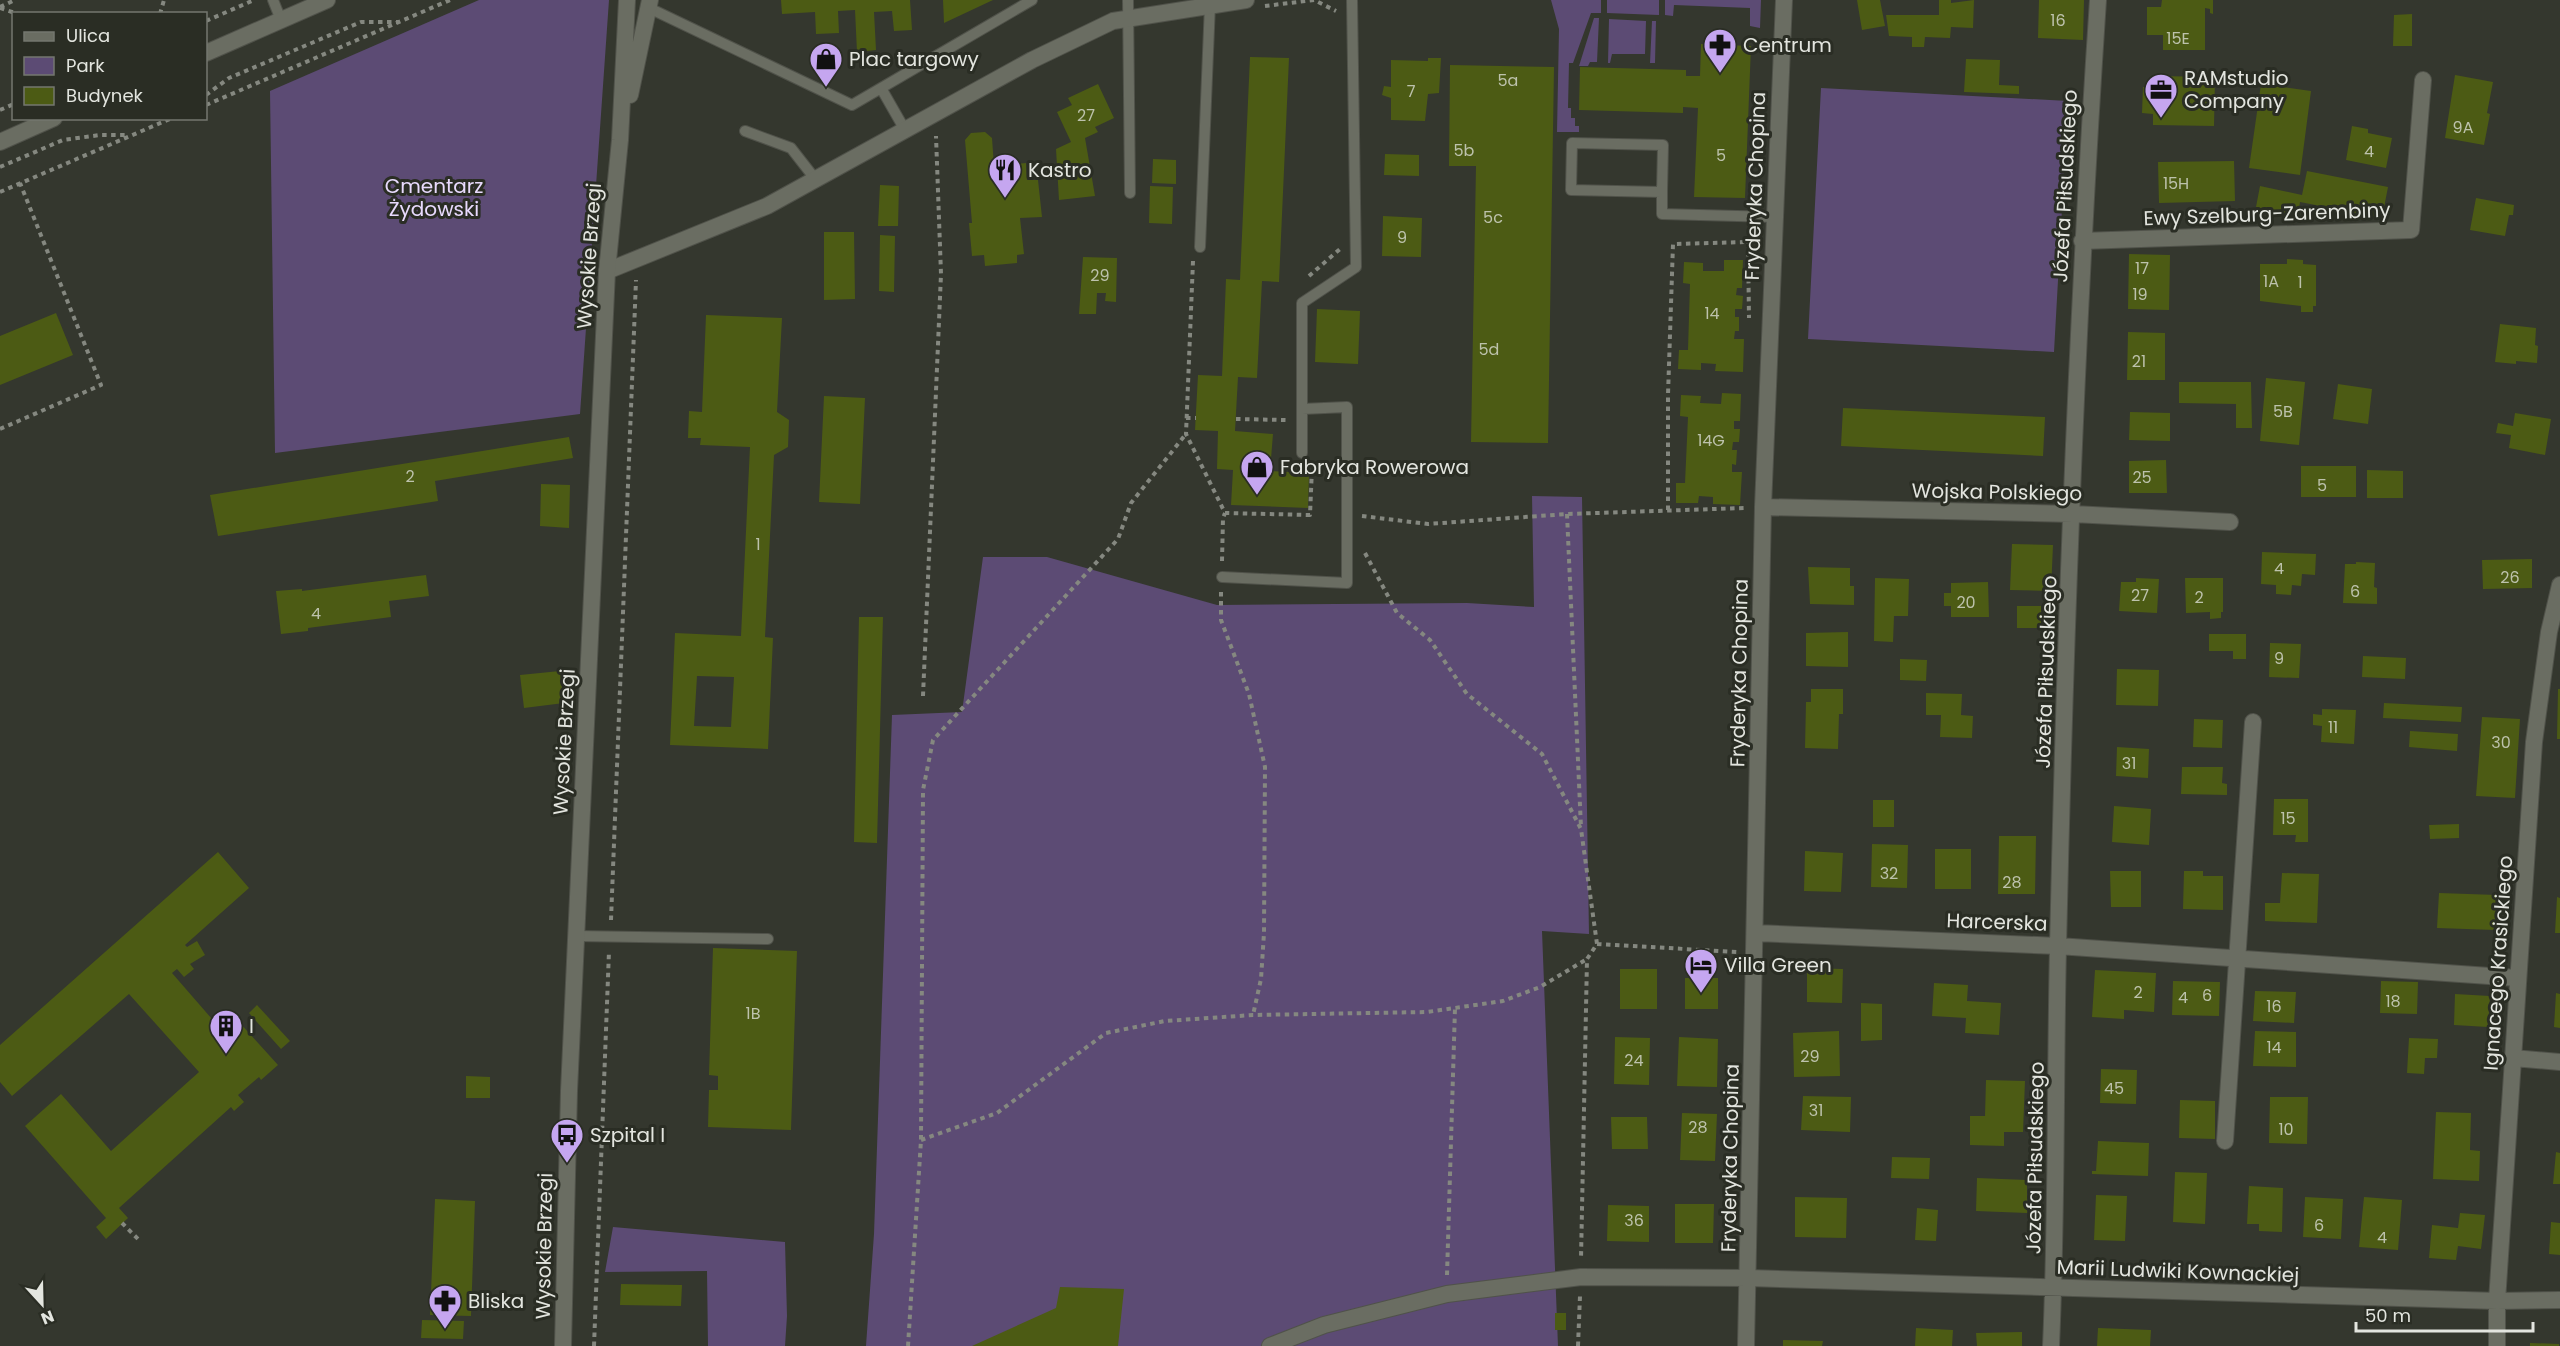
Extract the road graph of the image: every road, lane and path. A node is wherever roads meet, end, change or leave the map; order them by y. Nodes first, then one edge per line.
1 (15, 0) edge
2 (254, 0) edge
3 (273, 0) edge
4 (327, 0) edge
5 (450, 0) edge
6 (627, 0) edge
7 (1032, 0) edge
8 (1128, 0) edge
9 (1352, 0) edge
10 (1784, 0) edge
11 (2098, 0) edge
12 (650, 4) edge
13 (1210, 4) junction
14 (1251, 4) edge
15 (0, 7) edge
16 (1129, 18) junction
17 (1341, 18) dead end
18 (281, 20) junction
19 (207, 21) edge
20 (402, 22) junction
21 (207, 53) edge
22 (2423, 80) dead end
23 (881, 88) junction
24 (207, 94) edge
25 (207, 105) edge
26 (936, 114) junction
27 (50, 120) edge
28 (167, 120) edge
29 (745, 130) dead end
30 (905, 130) junction
31 (133, 135) junction
32 (620, 140) junction
33 (0, 142) edge
34 (0, 167) edge
35 (816, 180) junction
36 (20, 183) junction
37 (0, 192) edge
38 (1662, 192) junction
39 (1130, 193) dead end
40 (1775, 217) junction
41 (2082, 241) junction
42 (1748, 242) dead end
43 (1200, 247) joint
44 (1342, 248) dead end
45 (637, 259) junction
46 (607, 271) junction
47 (1302, 282) dead end
48 (1302, 410) junction
49 (1186, 418) junction
50 (1196, 418) dead end
51 (1236, 419) dead end
52 (1291, 420) dead end
53 (0, 429) edge
54 (1186, 434) junction
55 (1302, 453) dead end
56 (1301, 468) dead end
57 (1763, 507) junction
58 (1668, 510) junction
59 (1226, 513) junction
60 (1347, 514) junction
61 (1567, 514) junction
62 (2073, 514) junction
63 (2230, 522) dead end
64 (1222, 577) junction
65 (2560, 585) edge
66 (923, 696) dead end
67 (2253, 723) dead end
68 (1581, 829) junction
69 (1756, 933) junction
70 (576, 936) junction
71 (610, 936) junction
72 (768, 939) dead end
73 (1597, 944) junction
74 (2058, 946) junction
75 (1755, 953) junction
76 (2237, 958) junction
77 (1587, 959) junction
78 (2518, 978) junction
79 (1455, 1008) junction
80 (1253, 1015) junction
81 (2513, 1058) junction
82 (2560, 1062) edge
83 (921, 1140) junction
84 (2225, 1141) dead end
85 (122, 1223) dead end
86 (140, 1241) dead end
87 (1581, 1277) junction
88 (1749, 1278) junction
89 (2054, 1289) junction
90 (1447, 1294) junction
91 (2560, 1300) edge
92 (2497, 1301) junction
93 (563, 1346) edge
94 (594, 1346) edge
95 (908, 1346) edge
96 (1270, 1346) edge
97 (1578, 1346) edge
98 (1746, 1346) edge
99 (2051, 1346) edge
100 (2497, 1346) edge

1 - 15 path
2 - 19 path
3 - 18 lane
4 - 18 street
5 - 20 path
6 - 32 street, Wysokie Brzegi
7 - 23 lane
8 - 16 lane
9 - 48 lane
10 - 40 street, Fryderyka Chopina
11 - 41 street, Józefa Piłsudskiego
12 - 23 lane
12 - 32 street, Wysokie Brzegi
13 - 14 street
13 - 16 street
13 - 43 lane
14 - 17 path
16 - 26 street
16 - 39 lane
18 - 21 street
20 - 24 path
20 - 25 path
22 - 41 street, Ewy Szelburg-Zarembiny
23 - 30 lane
26 - 30 street
26 - 66 path
27 - 33 street
28 - 31 path
29 - 35 lane
30 - 35 street
31 - 34 path
31 - 36 path
32 - 46 street, Wysokie Brzegi
35 - 45 street
36 - 37 path
36 - 53 path
38 - 38 lane
38 - 40 lane
40 - 57 street, Fryderyka Chopina
41 - 62 street, Józefa Piłsudskiego
42 - 58 path
43 - 49 path
44 - 47 path
45 - 46 street
45 - 71 path
46 - 70 street, Wysokie Brzegi
48 - 55 lane
48 - 60 lane
49 - 50 path
49 - 54 path
51 - 52 path
54 - 59 path
54 - 83 path
56 - 59 path
57 - 58 path
57 - 62 street, Wojska Polskiego
57 - 69 street, Fryderyka Chopina
58 - 61 path
59 - 64 path
60 - 61 path
60 - 64 lane
60 - 68 path
61 - 68 path
62 - 63 street, Wojska Polskiego
62 - 74 street, Józefa Piłsudskiego
64 - 80 path
65 - 78 street, Ignacego Krasickiego
67 - 76 street
68 - 73 path
69 - 74 street, Harcerska
69 - 75 street, Fryderyka Chopina
70 - 71 lane
70 - 93 street, Wysokie Brzegi
71 - 72 lane
71 - 94 path
73 - 75 path
73 - 77 path
74 - 76 street, Harcerska
74 - 89 street, Józefa Piłsudskiego
75 - 88 street, Fryderyka Chopina
76 - 78 street, Harcerska
76 - 84 street
77 - 79 path
77 - 87 path
78 - 81 street, Ignacego Krasickiego
79 - 80 path
79 - 90 path
80 - 83 path
81 - 82 street
81 - 92 street, Ignacego Krasickiego
83 - 95 path
85 - 86 path
87 - 88 street, Marii Ludwiki Kownackiej
87 - 90 street, Marii Ludwiki Kownackiej
87 - 97 path
88 - 89 street, Marii Ludwiki Kownackiej
88 - 98 street, Fryderyka Chopina
89 - 92 street, Marii Ludwiki Kownackiej
89 - 99 street, Józefa Piłsudskiego
90 - 96 street, Marii Ludwiki Kownackiej
91 - 92 street, Marii Ludwiki Kownackiej
92 - 100 street, Ignacego Krasickiego

